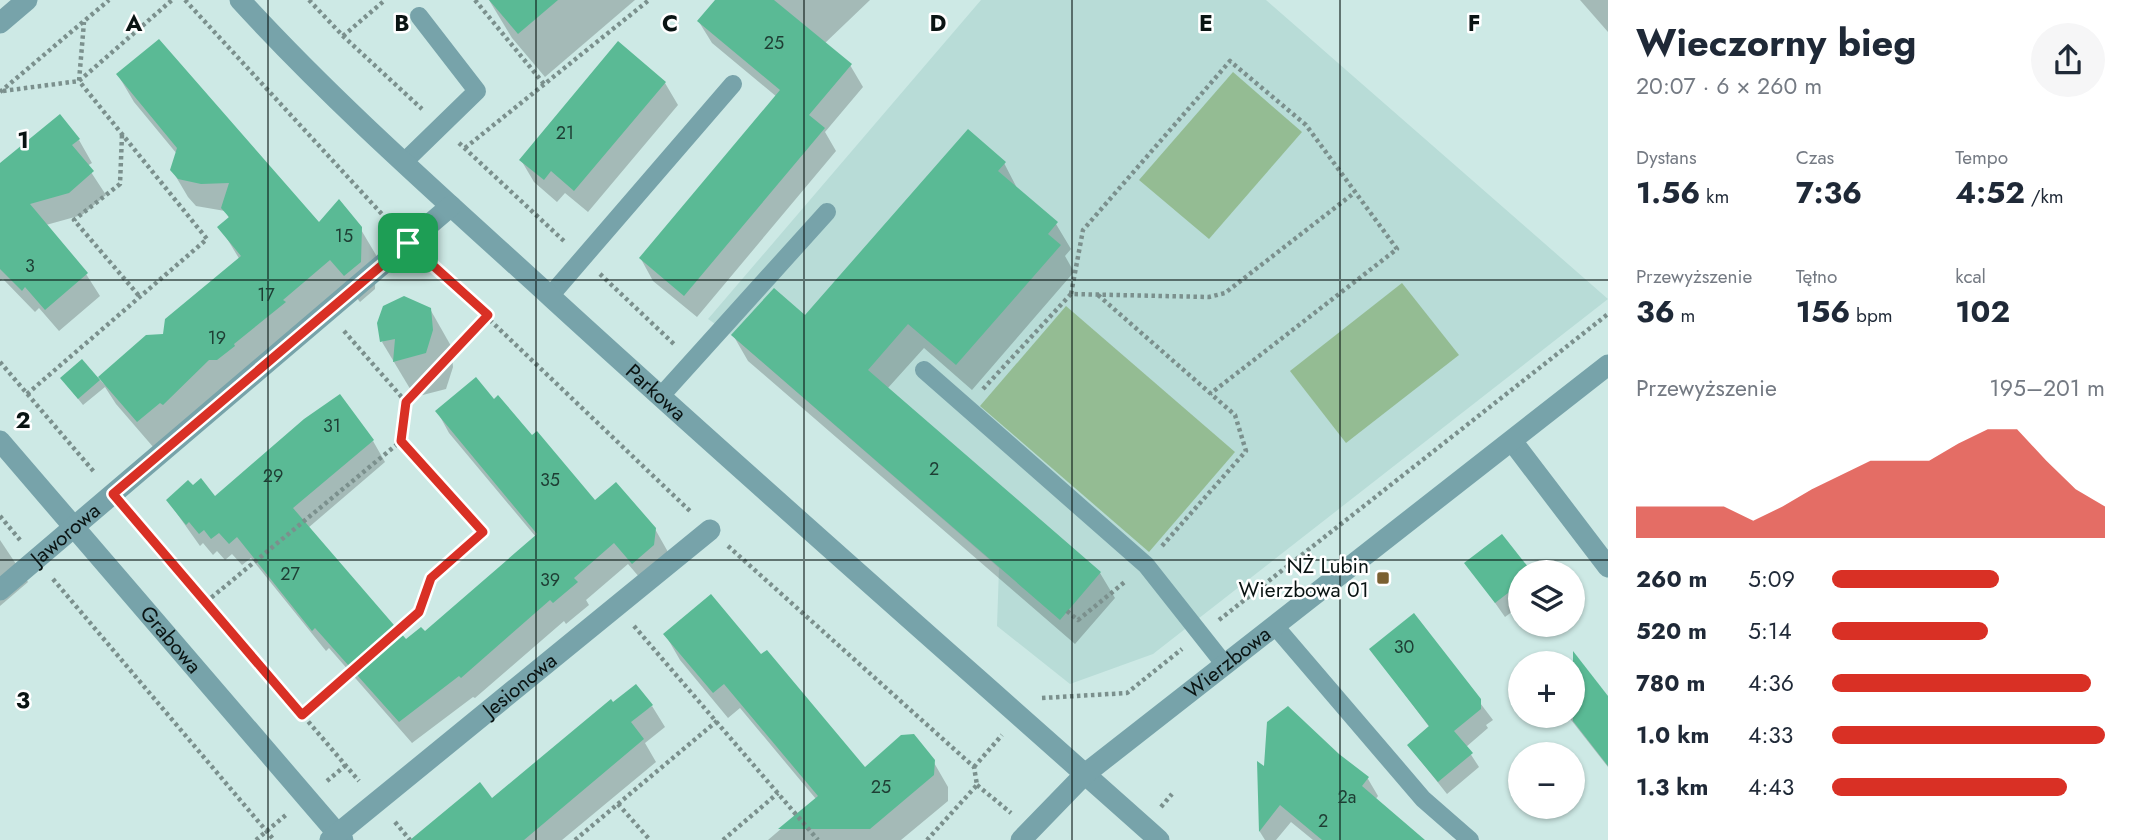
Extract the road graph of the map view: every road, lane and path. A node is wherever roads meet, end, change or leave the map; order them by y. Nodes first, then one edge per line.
1 (27, 0) edge
2 (109, 0) edge
3 (172, 0) edge
4 (185, 0) edge
5 (240, 0) edge
6 (309, 0) edge
7 (385, 0) edge
8 (475, 0) edge
9 (649, 0) edge
10 (3, 14) edge
11 (419, 16) dead end
12 (84, 21) junction
13 (343, 36) junction
14 (79, 81) junction
15 (544, 84) junction
16 (733, 84) dead end
17 (0, 92) edge
18 (441, 126) junction
19 (122, 134) junction
20 (404, 162) junction
21 (1354, 193) junction
22 (451, 206) junction
23 (828, 212) dead end
24 (408, 243) junction
25 (1071, 294) junction
26 (1098, 295) junction
27 (550, 296) junction
28 (140, 297) junction
29 (327, 312) junction
30 (488, 315) junction
31 (0, 362) edge
32 (1608, 365) edge
33 (924, 370) dead end
34 (27, 394) junction
35 (1210, 394) junction
36 (660, 397) junction
37 (406, 402) junction
38 (965, 407) junction
39 (0, 441) edge
40 (401, 441) junction
41 (1511, 441) junction
42 (113, 494) junction
43 (0, 516) edge
44 (73, 528) junction
45 (710, 530) junction
46 (36, 559) junction
47 (1146, 565) junction
48 (1608, 566) edge
49 (0, 590) edge
50 (206, 602) junction
51 (617, 605) junction
52 (1067, 611) dead end
53 (1275, 626) junction
54 (1225, 665) junction
55 (302, 715) junction
56 (717, 721) junction
57 (1085, 774) junction
58 (778, 793) junction
59 (377, 801) junction
60 (618, 804) junction
61 (337, 838) edge
62 (274, 840) edge
63 (410, 840) edge
64 (575, 840) edge
65 (650, 840) edge
66 (723, 840) edge
67 (818, 840) edge
68 (927, 840) edge
69 (1021, 840) edge
70 (1159, 840) edge
71 (1470, 840) edge

1 - 10 street
2 - 12 path
3 - 14 path
4 - 24 path
5 - 20 street, Parkowa
6 - 13 path
7 - 13 path
8 - 15 path
9 - 15 path
11 - 18 lane
12 - 14 path
12 - 17 path
13 - 18 path
14 - 17 path
14 - 19 path
15 - 18 path
16 - 27 lane
18 - 20 lane
19 - 28 path
19 - 28 path
20 - 22 street, Parkowa
21 - 25 path
21 - 26 path
21 - 35 path
22 - 24 street, Jaworowa
22 - 27 street, Parkowa
23 - 36 lane
24 - 29 street, Jaworowa
24 - 30 path
25 - 26 path
25 - 38 path
26 - 35 path
27 - 36 street, Parkowa
28 - 34 path
29 - 37 path
29 - 42 street, Jaworowa
30 - 37 path
30 - 45 path
31 - 34 path
32 - 41 street, Wierzbowa
33 - 38 lane
34 - 42 path
35 - 47 path
36 - 57 street, Parkowa
37 - 40 path
38 - 47 lane
39 - 44 street, Grabowa
40 - 50 path
40 - 55 path
41 - 48 street
41 - 53 street, Wierzbowa
42 - 44 street, Jaworowa
42 - 50 path
43 - 46 path
44 - 46 street, Jaworowa
44 - 61 street, Grabowa
45 - 51 street, Jesionowa
45 - 68 path
46 - 49 street, Jaworowa
46 - 62 path
47 - 52 path
47 - 54 lane
50 - 55 path
51 - 56 path
51 - 59 street, Jesionowa
53 - 54 street, Wierzbowa
53 - 71 lane
54 - 57 street, Wierzbowa
55 - 59 path
56 - 58 path
56 - 60 path
57 - 69 street, Wierzbowa
57 - 70 street, Parkowa
58 - 66 path
58 - 67 path
59 - 61 street, Jesionowa
59 - 63 path
60 - 64 path
60 - 65 path

